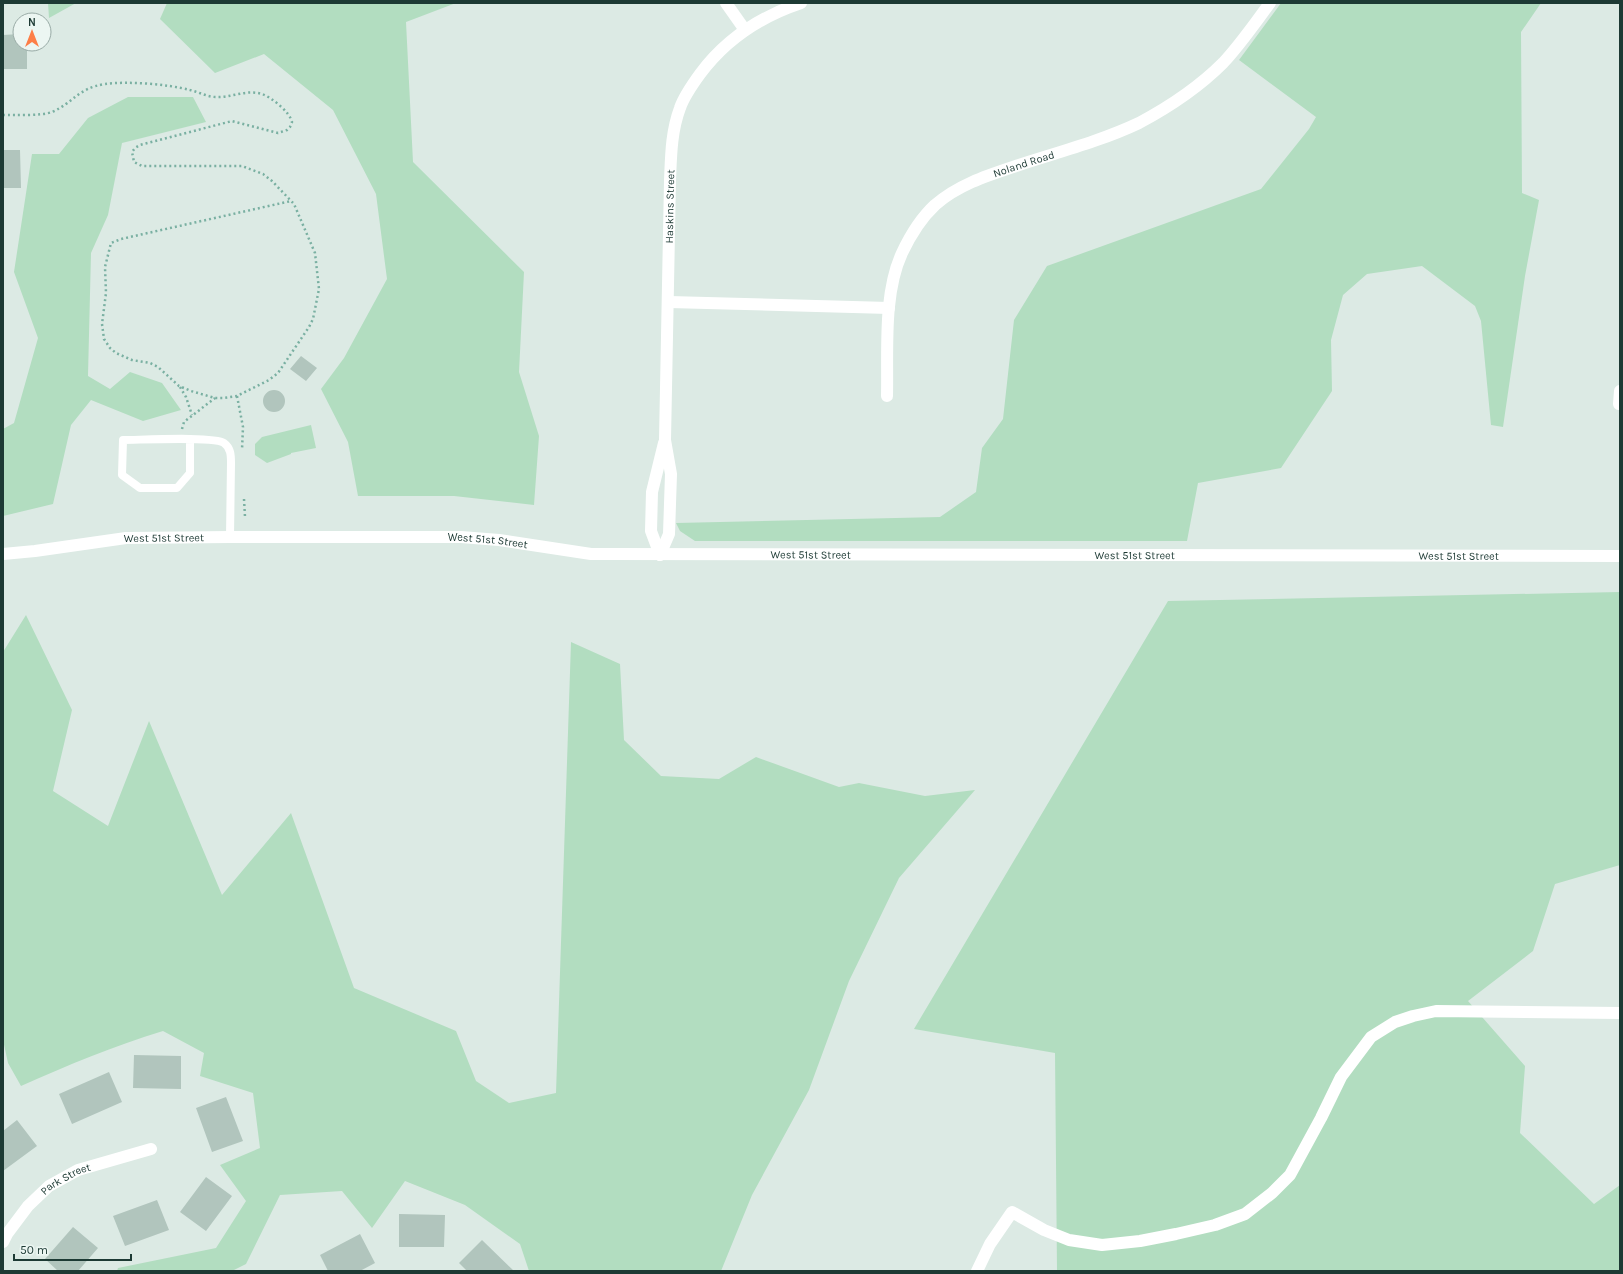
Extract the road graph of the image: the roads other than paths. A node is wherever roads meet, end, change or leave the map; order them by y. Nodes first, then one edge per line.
1 (726, 3) edge
2 (801, 3) edge
3 (1270, 3) edge
4 (744, 30) junction
5 (669, 302) junction
6 (889, 308) junction
7 (1620, 391) edge
8 (887, 396) dead end
9 (1620, 404) edge
10 (186, 439) junction
11 (665, 440) junction
12 (230, 537) junction
13 (3, 554) edge
14 (660, 555) junction
15 (1620, 556) edge
16 (1620, 1013) edge
17 (151, 1149) dead end
18 (3, 1242) edge
19 (977, 1271) edge

1 - 4 street
2 - 4 street, Haskins Street
3 - 6 street, Noland Road
4 - 5 street, Haskins Street
5 - 6 street
5 - 11 street, Haskins Street
6 - 8 street, Noland Road
7 - 9 street
10 - 10 lane
10 - 12 lane
11 - 14 street, Haskins Street
11 - 14 street, Haskins Street
12 - 13 street, West 51st Street
12 - 14 street, West 51st Street
14 - 15 street, West 51st Street
16 - 19 street
17 - 18 street, Park Street

